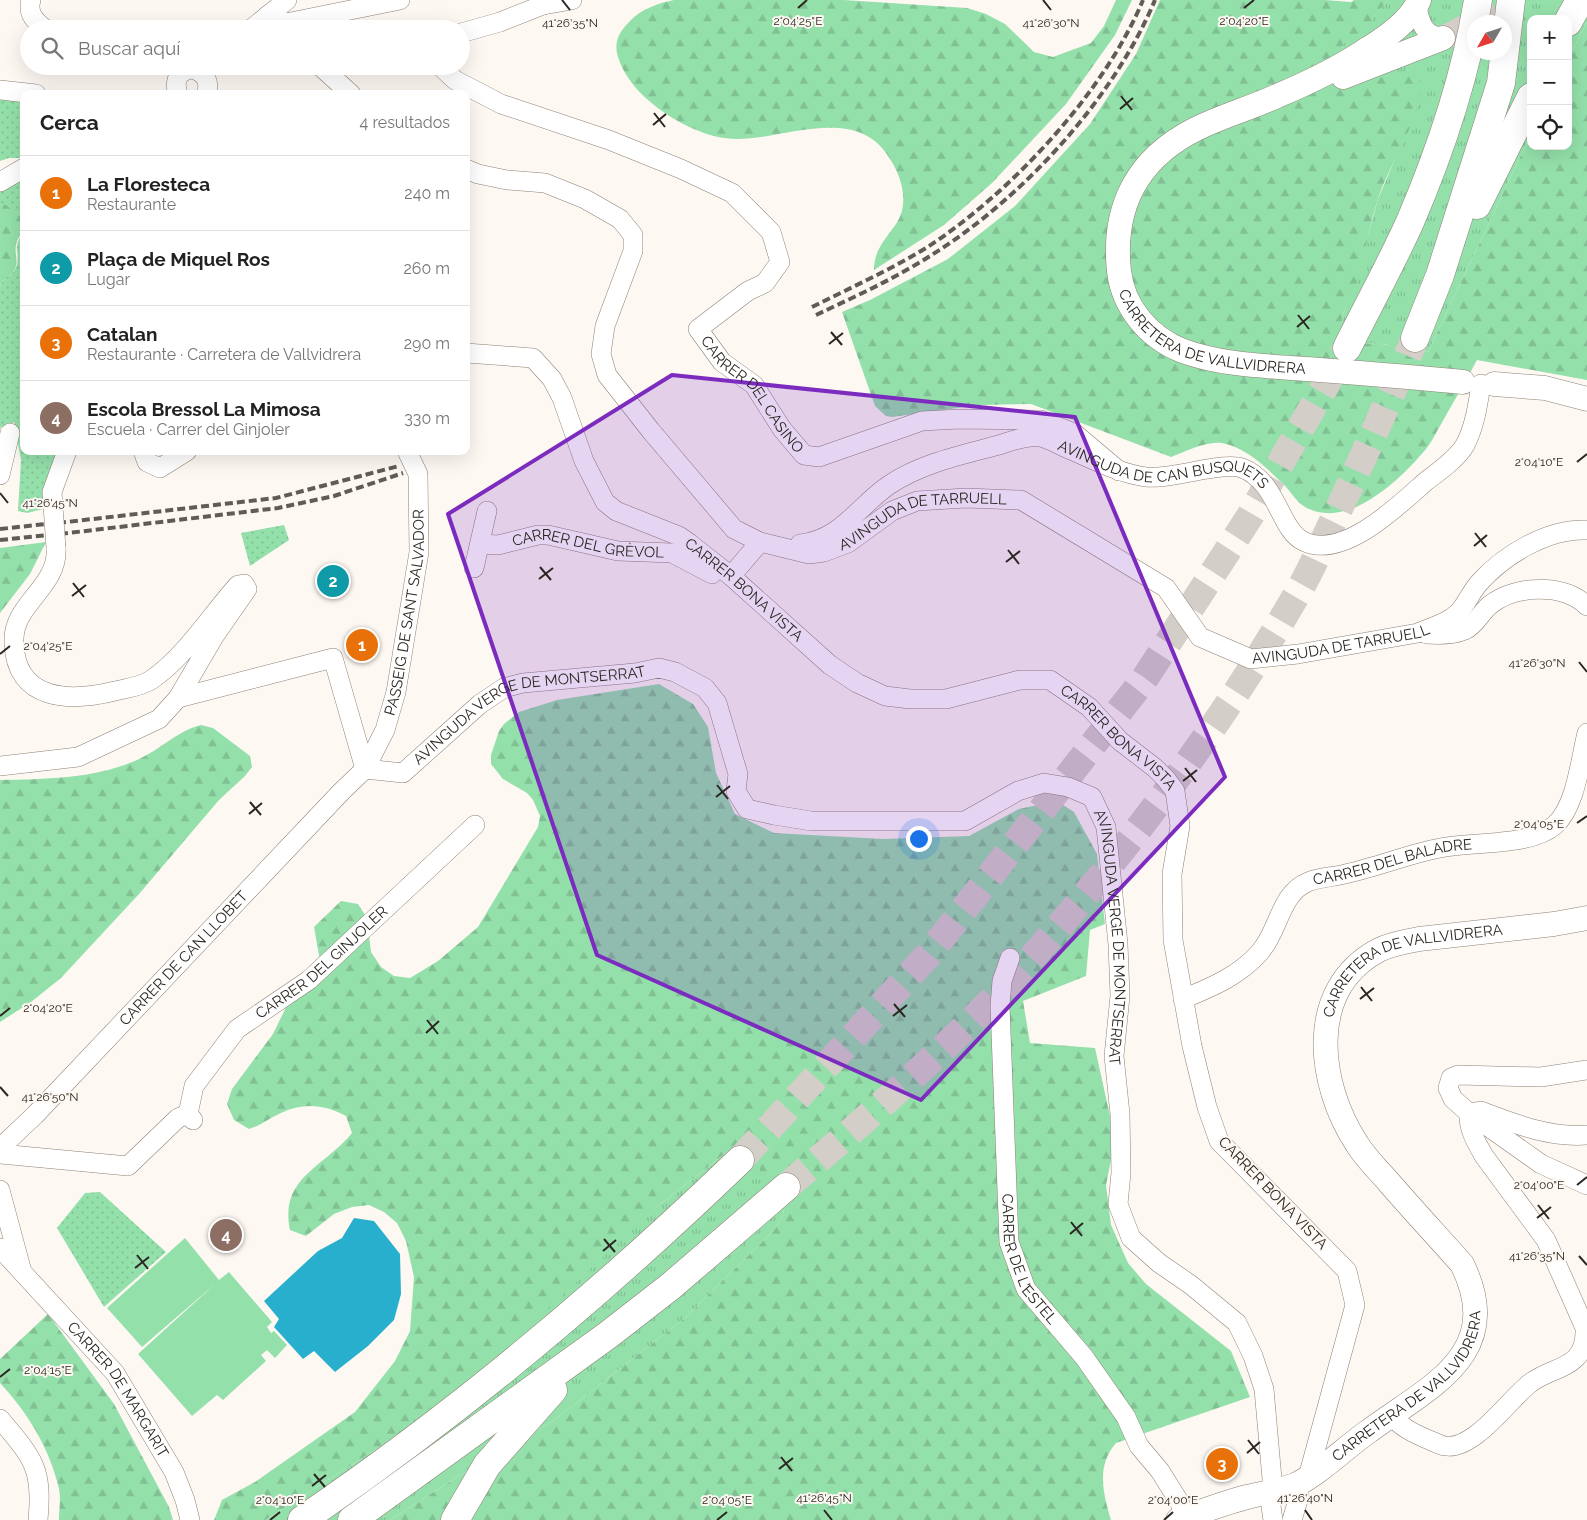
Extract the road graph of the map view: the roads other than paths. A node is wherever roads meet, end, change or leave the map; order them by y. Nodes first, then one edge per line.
1 (31, 0) edge
2 (287, 0) edge
3 (400, 0) edge
4 (572, 0) edge
5 (1462, 0) edge
6 (1478, 0) edge
7 (1511, 0) edge
8 (1580, 0) edge
9 (545, 3) edge
10 (1418, 3) edge
11 (1572, 15) edge
12 (268, 16) junction
13 (34, 20) edge
14 (263, 20) edge
15 (276, 20) edge
16 (314, 20) edge
17 (470, 30) edge
18 (1443, 38) joint
19 (181, 75) edge
20 (204, 75) edge
21 (330, 75) edge
22 (450, 75) edge
23 (0, 90) edge
24 (175, 90) edge
25 (207, 90) edge
26 (347, 90) edge
27 (20, 92) edge
28 (1279, 96) junction
29 (1527, 104) edge
30 (20, 170) edge
31 (470, 171) edge
32 (0, 182) edge
33 (1389, 263) junction
34 (1440, 275) junction
35 (1416, 338) tunnel mouth
36 (1347, 348) tunnel mouth
37 (470, 353) edge
38 (1479, 383) junction
39 (1587, 399) edge
40 (10, 434) dead end
41 (66, 455) edge
42 (144, 455) edge
43 (180, 455) edge
44 (409, 455) edge
45 (1119, 471) junction
46 (0, 476) edge
47 (488, 511) dead end
48 (1587, 530) edge
49 (760, 542) junction
50 (480, 544) junction
51 (474, 568) dead end
52 (725, 572) junction
53 (1587, 606) edge
54 (1418, 633) junction
55 (178, 698) junction
56 (1587, 733) edge
57 (0, 766) edge
58 (365, 769) junction
59 (475, 825) dead end
60 (1587, 918) edge
61 (1010, 958) dead end
62 (1183, 999) junction
63 (1587, 1070) edge
64 (1469, 1113) junction
65 (1587, 1135) edge
66 (0, 1148) edge
67 (0, 1154) edge
68 (740, 1160) tunnel mouth
69 (1587, 1185) edge
70 (786, 1187) tunnel mouth
71 (0, 1190) edge
72 (0, 1248) edge
73 (23, 1273) junction
74 (608, 1335) junction
75 (1392, 1416) junction
76 (0, 1420) edge
77 (1302, 1481) junction
78 (1273, 1490) junction
79 (345, 1491) junction
80 (1181, 1519) edge
81 (38, 1520) edge
82 (190, 1520) edge
83 (293, 1520) edge
84 (302, 1520) edge
85 (352, 1520) edge
86 (455, 1520) edge
87 (1273, 1520) edge
88 (1292, 1520) edge

1 - 13 street
2 - 12 street
3 - 16 street
4 - 9 street
5 - 33 highway
6 - 33 highway
7 - 34 highway
8 - 11 highway
9 - 17 street
10 - 18 street, CARRETERA DE VALLVIDRERA
10 - 28 main road, CARRETERA DE VALLVIDRERA
12 - 14 street
12 - 15 street
18 - 28 main road, CARRETERA DE VALLVIDRERA
19 - 24 street
20 - 25 street
21 - 26 street
22 - 45 street, CARRER DEL CASINO
23 - 27 street
28 - 38 main road, CARRETERA DE VALLVIDRERA
29 - 34 highway
30 - 32 street
31 - 49 street, AVINGUDA DE TARRUELL
33 - 36 highway
34 - 35 highway
37 - 52 street, CARRER BONA VISTA
38 - 39 main road, CARRETERA DE VALLVIDRERA
38 - 45 street, AVINGUDA DE CAN BUSQUETS
40 - 46 street
41 - 55 street, bridge
42 - 43 street
44 - 58 street, PASSEIG DE SANT SALVADOR
45 - 49 street, AVINGUDA DE CAN BUSQUETS
47 - 50 street
48 - 54 street, AVINGUDA DE TARRUELL
49 - 52 street
49 - 54 street, AVINGUDA DE TARRUELL
50 - 51 street
50 - 52 street, CARRER DEL GRÈVOL
52 - 62 street, CARRER BONA VISTA
53 - 54 street
55 - 57 street
55 - 58 street
56 - 62 street, CARRER DEL BALADRE
58 - 66 street, CARRER DE CAN LLOBET
58 - 78 street, AVINGUDA VERGE DE MONTSERRAT
59 - 67 street, CARRER DEL GINJOLER
60 - 75 main road, CARRETERA DE VALLVIDRERA
61 - 80 street, CARRER DE L'ESTEL
62 - 77 street, CARRER BONA VISTA
63 - 64 street
64 - 65 street
64 - 69 street
64 - 75 street
68 - 79 highway
70 - 74 highway
71 - 73 street, CARRER DE MARGARIT
72 - 73 street, CARRER DE MARGARIT
73 - 82 street, CARRER DE MARGARIT
74 - 85 highway
74 - 86 highway
75 - 77 main road, CARRETERA DE VALLVIDRERA
76 - 81 street
77 - 78 main road, CARRETERA DE VALLVIDRERA
77 - 88 street, CARRER BONA VISTA
78 - 80 main road, CARRETERA DE VALLVIDRERA
78 - 87 street, AVINGUDA VERGE DE MONTSERRAT
79 - 83 highway
79 - 84 highway

